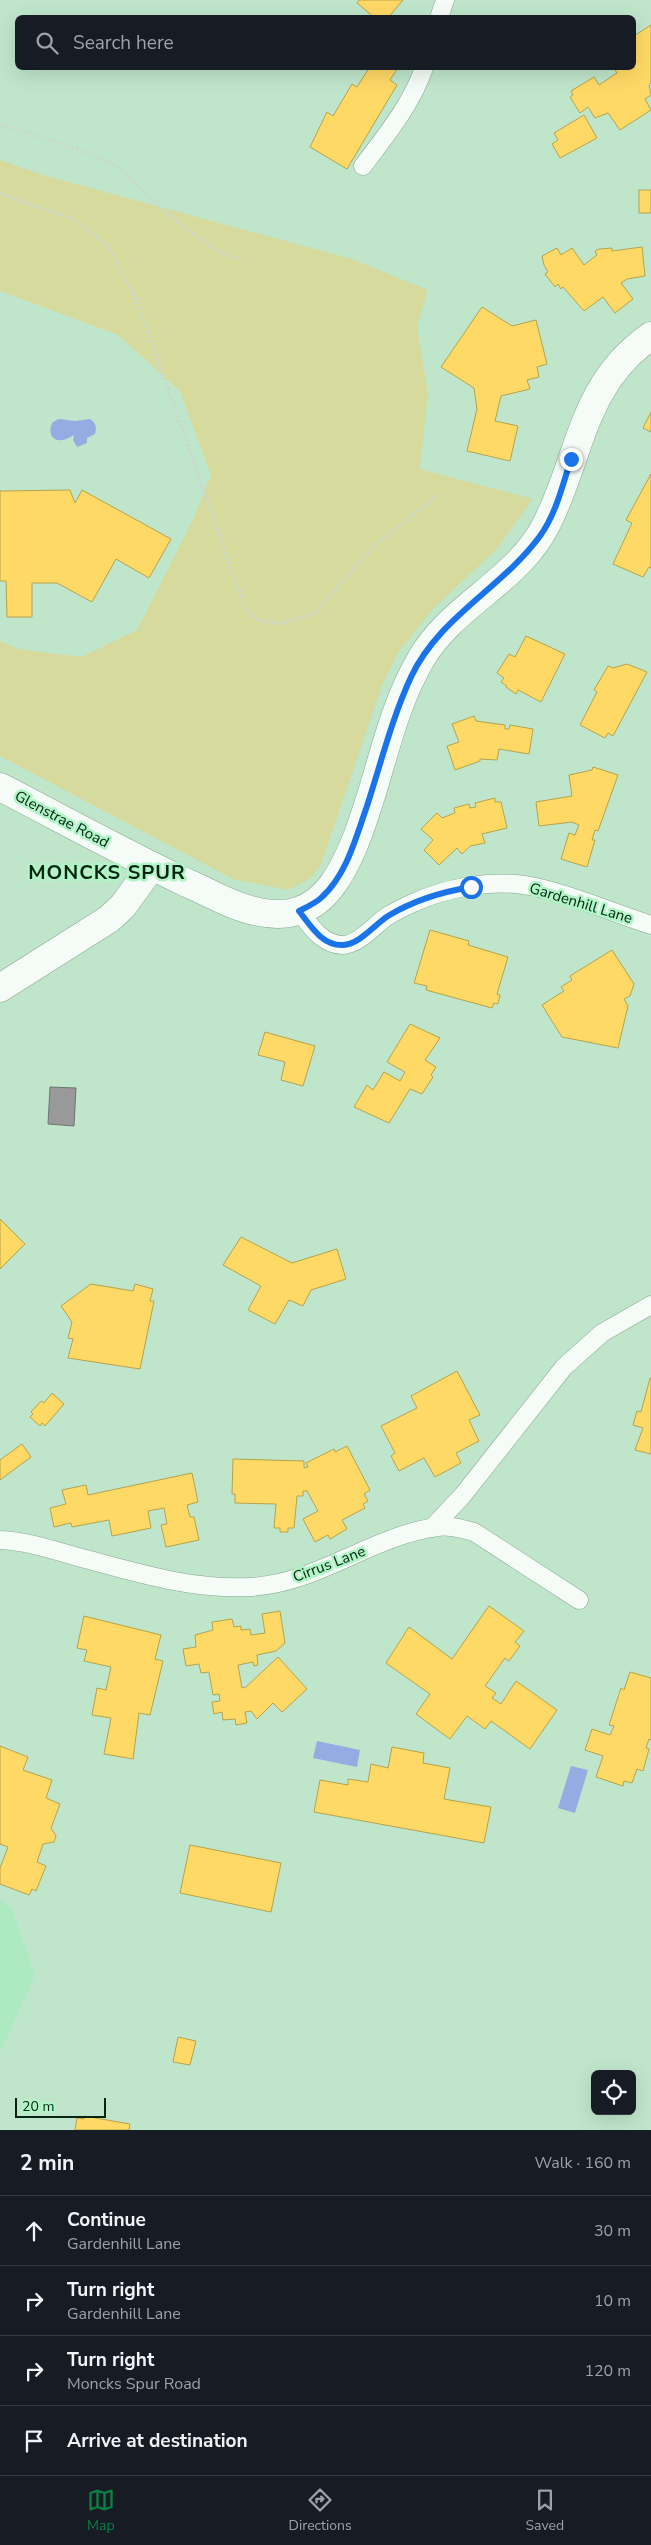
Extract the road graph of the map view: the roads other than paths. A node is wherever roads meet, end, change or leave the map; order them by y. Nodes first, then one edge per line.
1 (444, 0) edge
2 (440, 15) edge
3 (423, 70) edge
4 (363, 166) dead end
5 (651, 336) edge
6 (0, 787) edge
7 (152, 866) junction
8 (299, 911) junction
9 (651, 925) edge
10 (0, 988) edge
11 (651, 1305) edge
12 (432, 1528) junction
13 (0, 1540) edge
14 (579, 1600) dead end

1 - 2 lane
3 - 4 lane
5 - 8 street
6 - 7 street, Glenstrae Road
7 - 8 street, Glenstrae Road
7 - 10 street
8 - 9 lane, Gardenhill Lane
11 - 12 lane
12 - 13 lane, Cirrus Lane
12 - 14 lane, Cirrus Lane

